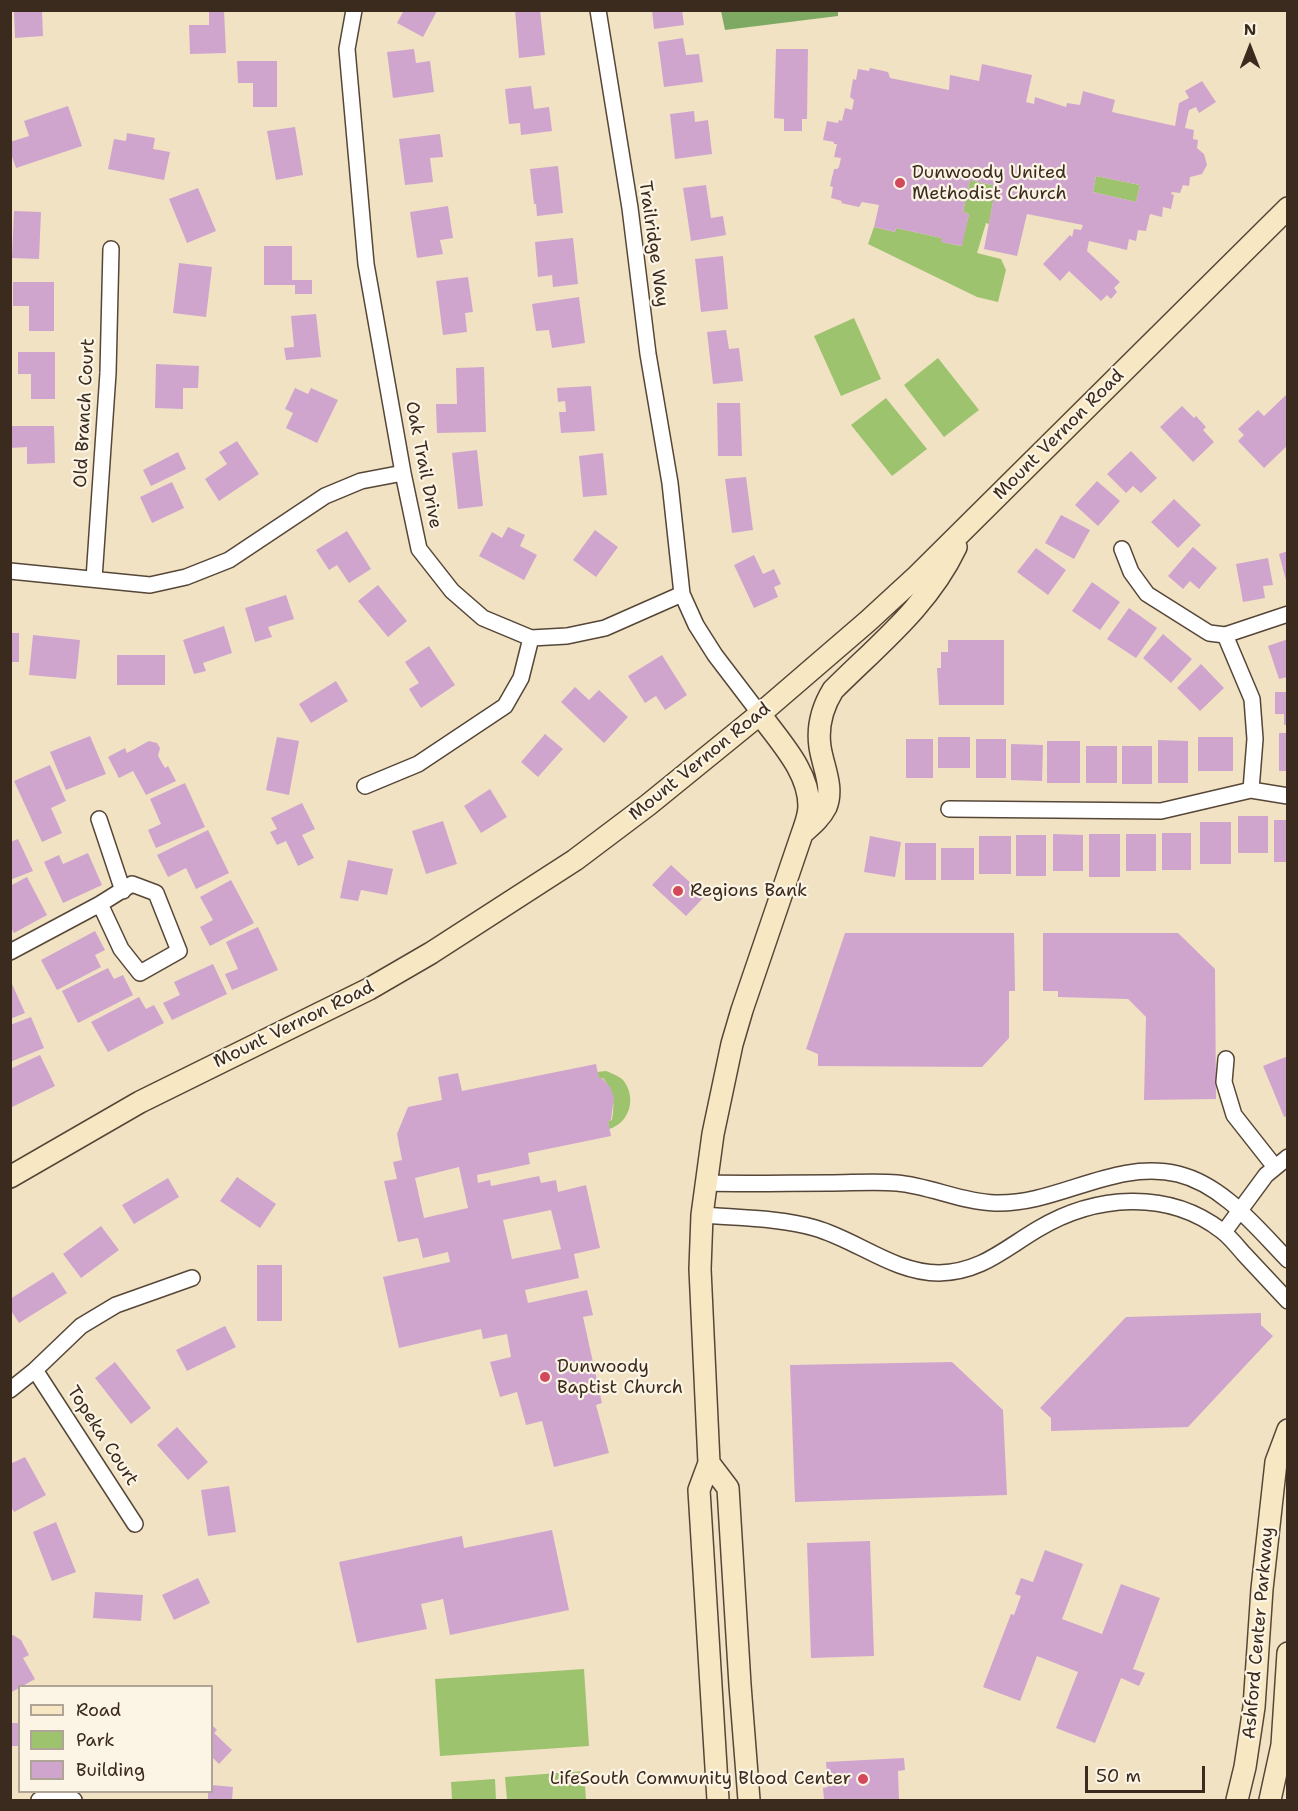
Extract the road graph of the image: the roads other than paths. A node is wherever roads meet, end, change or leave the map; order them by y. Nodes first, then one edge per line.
1 (354, 10) edge
2 (598, 10) edge
3 (1287, 208) edge
4 (111, 249) dead end
5 (403, 473) junction
6 (964, 531) junction
7 (1122, 549) dead end
8 (10, 571) edge
9 (94, 579) junction
10 (682, 594) junction
11 (1287, 614) edge
12 (1225, 635) junction
13 (531, 638) junction
14 (760, 714) junction
15 (365, 786) dead end
16 (1251, 790) junction
17 (1287, 796) edge
18 (949, 809) dead end
19 (99, 819) dead end
20 (802, 834) junction
21 (123, 891) junction
22 (100, 904) junction
23 (10, 952) edge
24 (1226, 1059) dead end
25 (1287, 1157) edge
26 (1275, 1167) junction
27 (10, 1177) edge
28 (706, 1183) junction
29 (1240, 1211) junction
30 (702, 1215) junction
31 (1224, 1232) junction
32 (1287, 1260) edge
33 (192, 1278) dead end
34 (1287, 1301) edge
35 (35, 1370) junction
36 (10, 1390) edge
37 (1287, 1430) edge
38 (709, 1463) junction
39 (135, 1524) dead end
40 (1287, 1653) edge
41 (39, 1800) edge
42 (74, 1800) edge
43 (718, 1800) edge
44 (749, 1800) edge
45 (1238, 1800) edge
46 (1270, 1800) edge

1 - 5 street, Oak Trail Drive
2 - 10 street, Trailridge Way
3 - 6 main road, Mount Vernon Road
4 - 9 street, Old Branch Court
5 - 9 street
5 - 13 street, Oak Trail Drive
6 - 14 main road, Mount Vernon Road
6 - 20 main road
7 - 12 street
8 - 9 street
10 - 13 street, Oak Trail Drive
10 - 14 street
11 - 12 street
12 - 16 street
13 - 15 street
14 - 20 main road
14 - 27 main road, Mount Vernon Road
16 - 17 street
16 - 18 street
19 - 21 street
20 - 28 main road
21 - 22 street
21 - 22 street
22 - 23 street
24 - 26 street
25 - 26 street
26 - 29 street
28 - 29 street
28 - 30 main road
29 - 31 street
29 - 32 street
30 - 31 street
30 - 38 main road
31 - 34 street
33 - 35 street
35 - 36 street
35 - 39 street, Topeka Court
37 - 45 main road, Ashford Center Parkway
38 - 43 main road
38 - 44 main road
40 - 46 main road, Ashford Center Parkway
41 - 42 street

